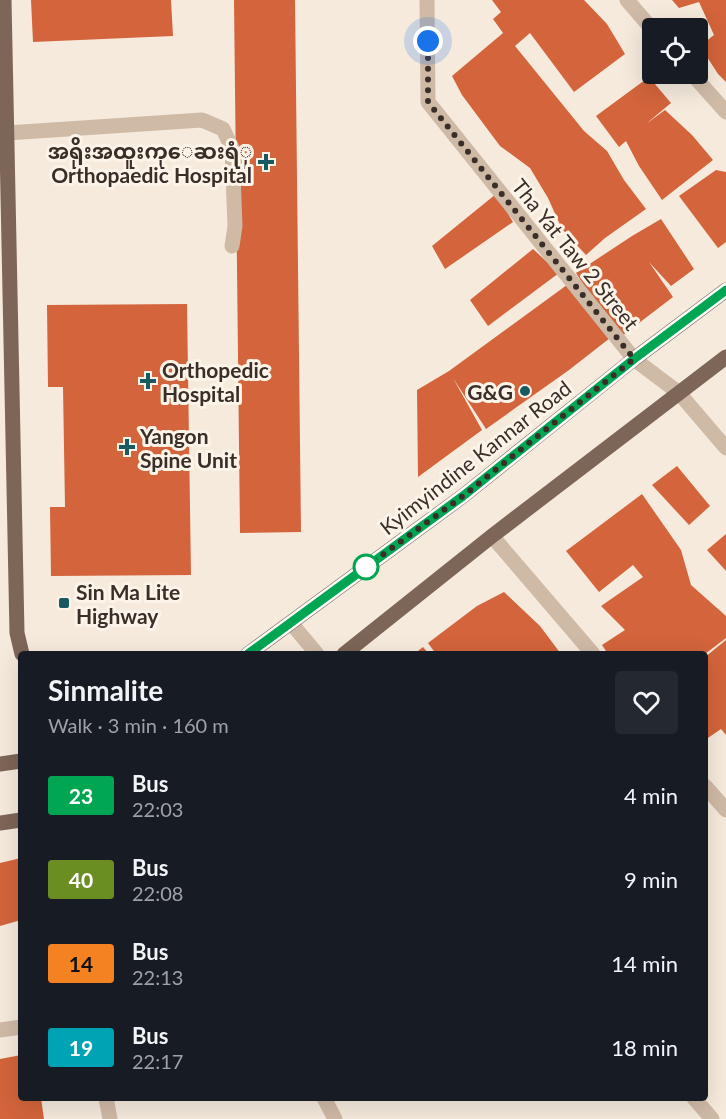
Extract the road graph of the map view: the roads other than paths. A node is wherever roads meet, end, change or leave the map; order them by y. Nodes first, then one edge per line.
1 (4, 0) edge
2 (427, 0) edge
3 (627, 0) edge
4 (643, 18) edge
5 (701, 84) edge
6 (3, 108) edge
7 (726, 112) edge
8 (7, 134) junction
9 (232, 246) dead end
10 (726, 290) edge
11 (5, 304) edge
12 (726, 357) edge
13 (634, 359) junction
14 (679, 393) junction
15 (726, 448) edge
16 (492, 536) junction
17 (291, 623) junction
18 (21, 651) edge
19 (252, 651) edge
20 (314, 651) edge
21 (348, 651) edge
22 (590, 651) edge
23 (18, 761) edge
24 (0, 764) edge
25 (708, 789) edge
26 (726, 810) edge
27 (18, 820) edge
28 (0, 823) edge
29 (18, 1027) edge
30 (0, 1030) edge
31 (107, 1101) edge
32 (326, 1101) edge
33 (697, 1101) edge
34 (110, 1119) edge
35 (335, 1119) edge
36 (712, 1119) edge

1 - 6 main road
2 - 13 street, Tha Yat Taw 2 Street
3 - 4 street
5 - 7 street
6 - 8 main road
8 - 9 street
8 - 11 main road
10 - 13 main road, Kyimyindine Kannar Road
11 - 18 main road
12 - 14 main road
13 - 14 street, Tha Yat Taw 2 Street
13 - 17 main road, Kyimyindine Kannar Road
14 - 15 street, Tha Yat Taw 2 Street
14 - 16 main road
16 - 21 main road
16 - 22 street
17 - 19 main road, Kyimyindine Kannar Road
17 - 20 street
23 - 24 main road
25 - 26 street
27 - 28 main road
29 - 30 street
31 - 34 street
32 - 35 street
33 - 36 street

